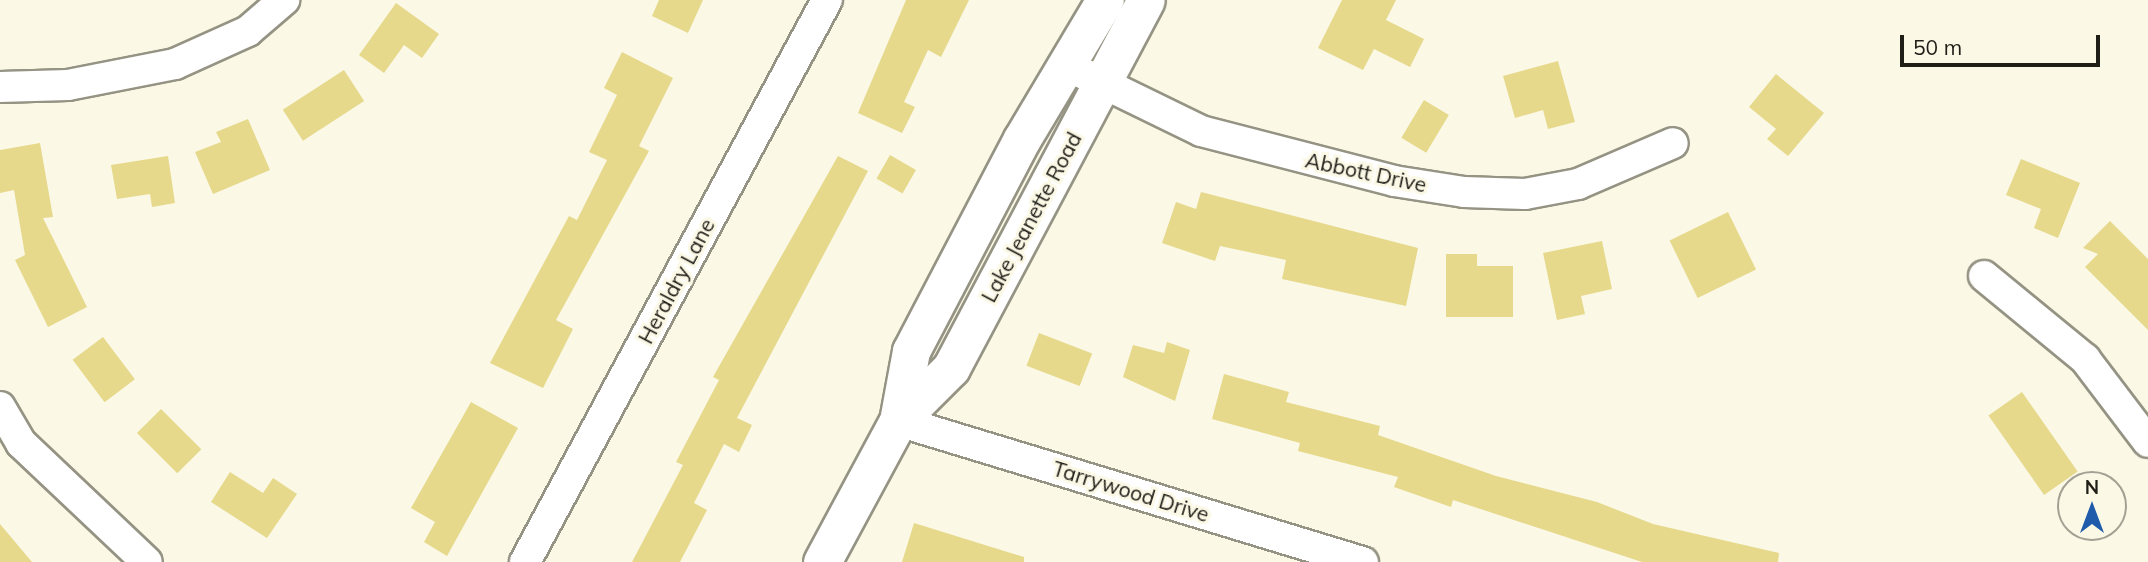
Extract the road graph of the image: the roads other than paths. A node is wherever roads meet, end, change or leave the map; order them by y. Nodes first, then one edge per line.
1 (284, 0) edge
2 (827, 0) edge
3 (1105, 0) edge
4 (1146, 0) edge
5 (1068, 66) junction
6 (1101, 83) junction
7 (0, 87) edge
8 (1673, 144) dead end
9 (1984, 276) dead end
10 (0, 407) edge
11 (898, 421) junction
12 (2148, 442) edge
13 (147, 562) edge
14 (525, 562) edge
15 (822, 562) edge
16 (1363, 562) edge

1 - 7 street
2 - 14 street, Heraldry Lane
3 - 5 street, Lake Jeanette Road
4 - 6 street, Lake Jeanette Road
5 - 6 street, Abbott Drive
5 - 11 street, Lake Jeanette Road
6 - 8 street, Abbott Drive
6 - 11 street, Lake Jeanette Road
9 - 12 street
10 - 13 street
11 - 15 street, Lake Jeanette Road
11 - 16 street, Tarrywood Drive

